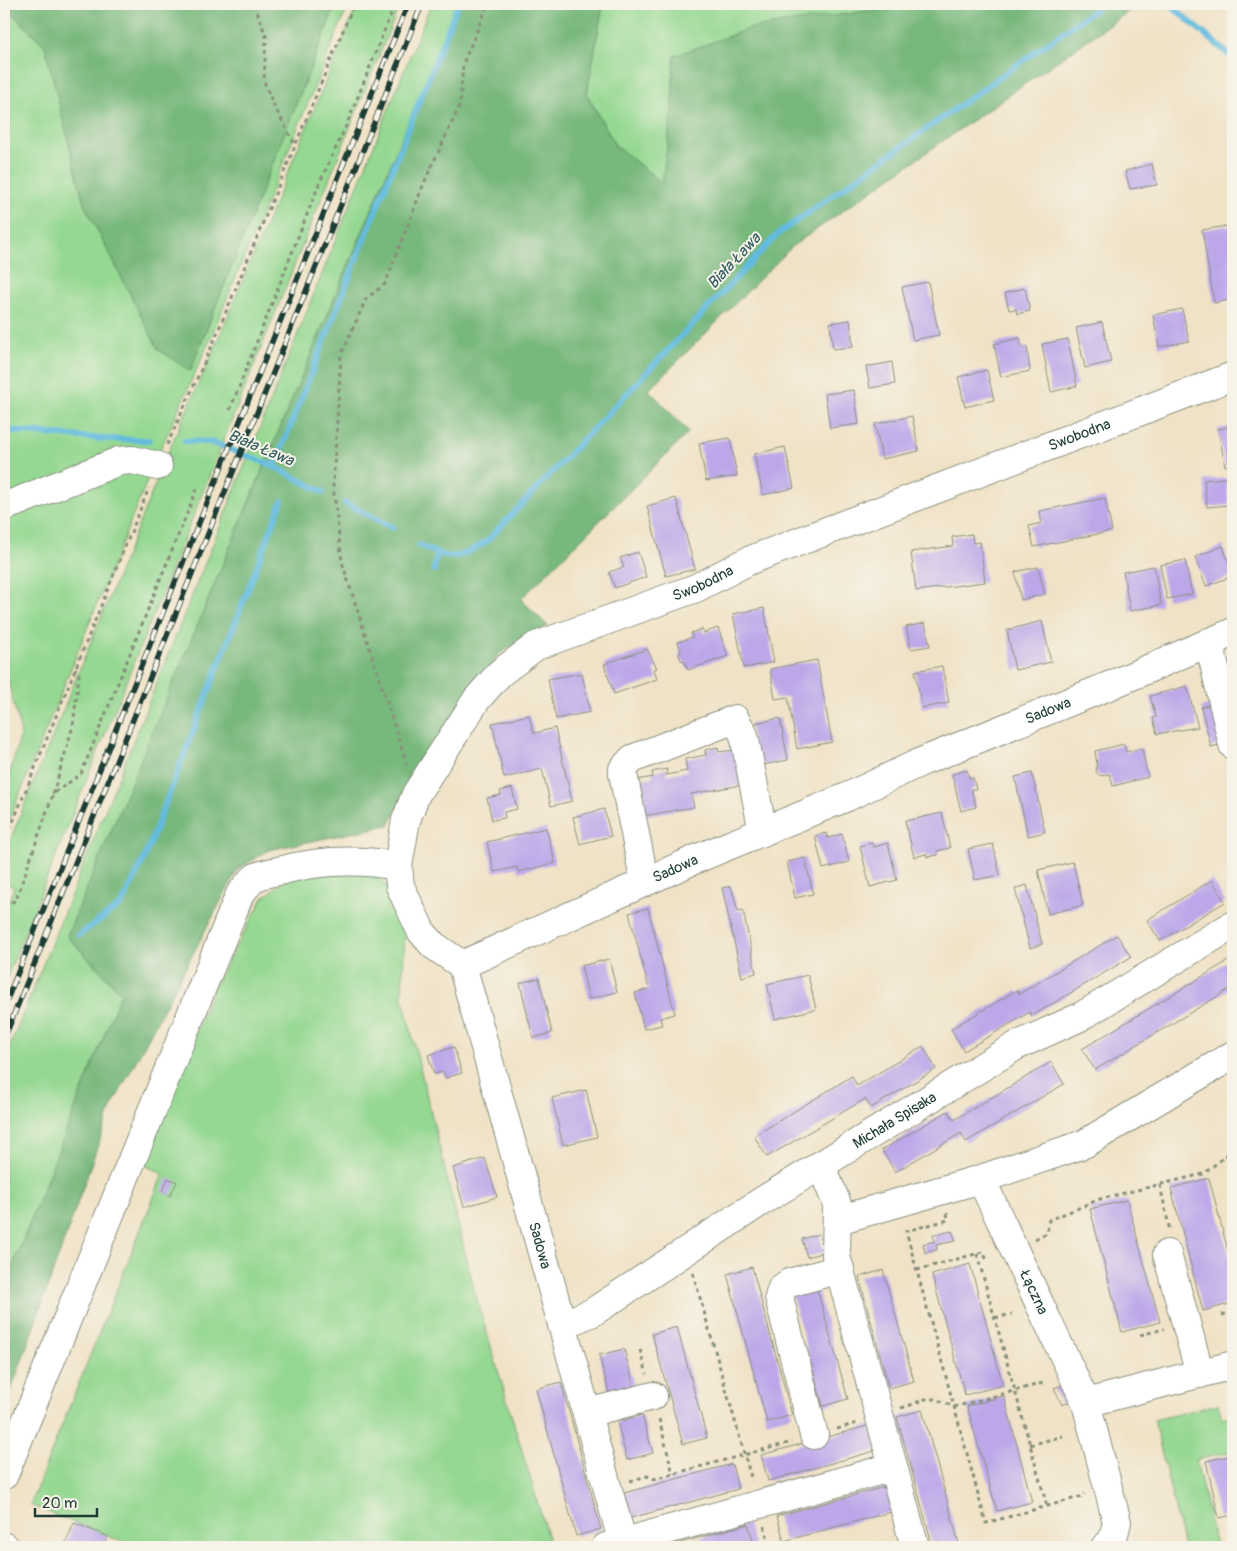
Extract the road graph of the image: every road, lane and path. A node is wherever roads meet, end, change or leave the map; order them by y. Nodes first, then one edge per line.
1 (254, 4) edge
2 (354, 4) edge
3 (394, 4) edge
4 (488, 4) edge
5 (295, 144) junction
6 (1233, 376) edge
7 (230, 410) dead end
8 (158, 466) junction
9 (198, 490) dead end
10 (4, 507) edge
11 (1221, 637) edge
12 (75, 668) junction
13 (1233, 745) edge
14 (53, 794) junction
15 (416, 794) junction
16 (763, 832) junction
17 (4, 844) edge
18 (398, 866) junction
19 (647, 881) junction
20 (4, 906) edge
21 (1233, 925) edge
22 (462, 965) junction
23 (1233, 1055) edge
24 (1233, 1150) edge
25 (820, 1165) junction
26 (981, 1179) junction
27 (1160, 1185) junction
28 (941, 1191) junction
29 (838, 1220) junction
30 (1014, 1249) junction
31 (686, 1251) junction
32 (977, 1254) junction
33 (1167, 1254) joint
34 (986, 1260) dead end
35 (840, 1269) junction
36 (917, 1270) junction
37 (1233, 1312) edge
38 (1012, 1314) dead end
39 (1222, 1315) dead end
40 (995, 1318) junction
41 (562, 1325) junction
42 (1233, 1365) edge
43 (1200, 1374) junction
44 (1043, 1383) dead end
45 (1015, 1390) junction
46 (653, 1396) dead end
47 (1086, 1403) junction
48 (954, 1407) junction
49 (587, 1413) junction
50 (879, 1418) junction
51 (814, 1435) junction
52 (1063, 1436) dead end
53 (1030, 1445) junction
54 (745, 1455) junction
55 (893, 1467) junction
56 (4, 1475) edge
57 (607, 1486) junction
58 (1088, 1491) dead end
59 (758, 1504) junction
60 (1047, 1506) junction
61 (617, 1545) edge
62 (1111, 1545) edge
63 (909, 1546) edge
64 (770, 1547) edge

1 - 5 path
2 - 5 path
3 - 7 path
4 - 15 path
5 - 8 path
6 - 15 street, Swobodna
8 - 10 street
8 - 12 path
9 - 14 path
11 - 13 street
11 - 16 street, Sadowa
12 - 14 path
12 - 17 path
14 - 20 path
15 - 18 street, Swobodna
16 - 19 street, Sadowa
16 - 19 street
18 - 22 street, Swobodna
18 - 56 street
19 - 22 street, Sadowa
21 - 25 street, Michała Spisaka
22 - 41 street, Sadowa
23 - 26 street
24 - 27 path
25 - 29 street
25 - 31 street, Michała Spisaka
26 - 28 street
26 - 30 street, Łączna
27 - 30 path
27 - 33 path
28 - 29 street
28 - 36 path
29 - 35 street
30 - 47 street, Łączna
31 - 41 street, Michała Spisaka
31 - 54 path
32 - 34 path
32 - 36 path
32 - 40 path
33 - 43 street
35 - 50 street
35 - 51 street
36 - 48 path
37 - 39 path
38 - 40 path
40 - 45 path
41 - 49 street, Sadowa
42 - 43 street
43 - 47 street
44 - 45 path
45 - 48 path
45 - 53 path
46 - 49 street
47 - 62 street, Łączna
48 - 50 path
48 - 60 path
49 - 57 street, Sadowa
50 - 51 path
50 - 55 street
51 - 54 path
52 - 53 path
53 - 60 path
54 - 57 path
54 - 59 path
55 - 59 street
55 - 63 street
57 - 61 street, Sadowa
58 - 60 path
59 - 61 street
59 - 64 path

